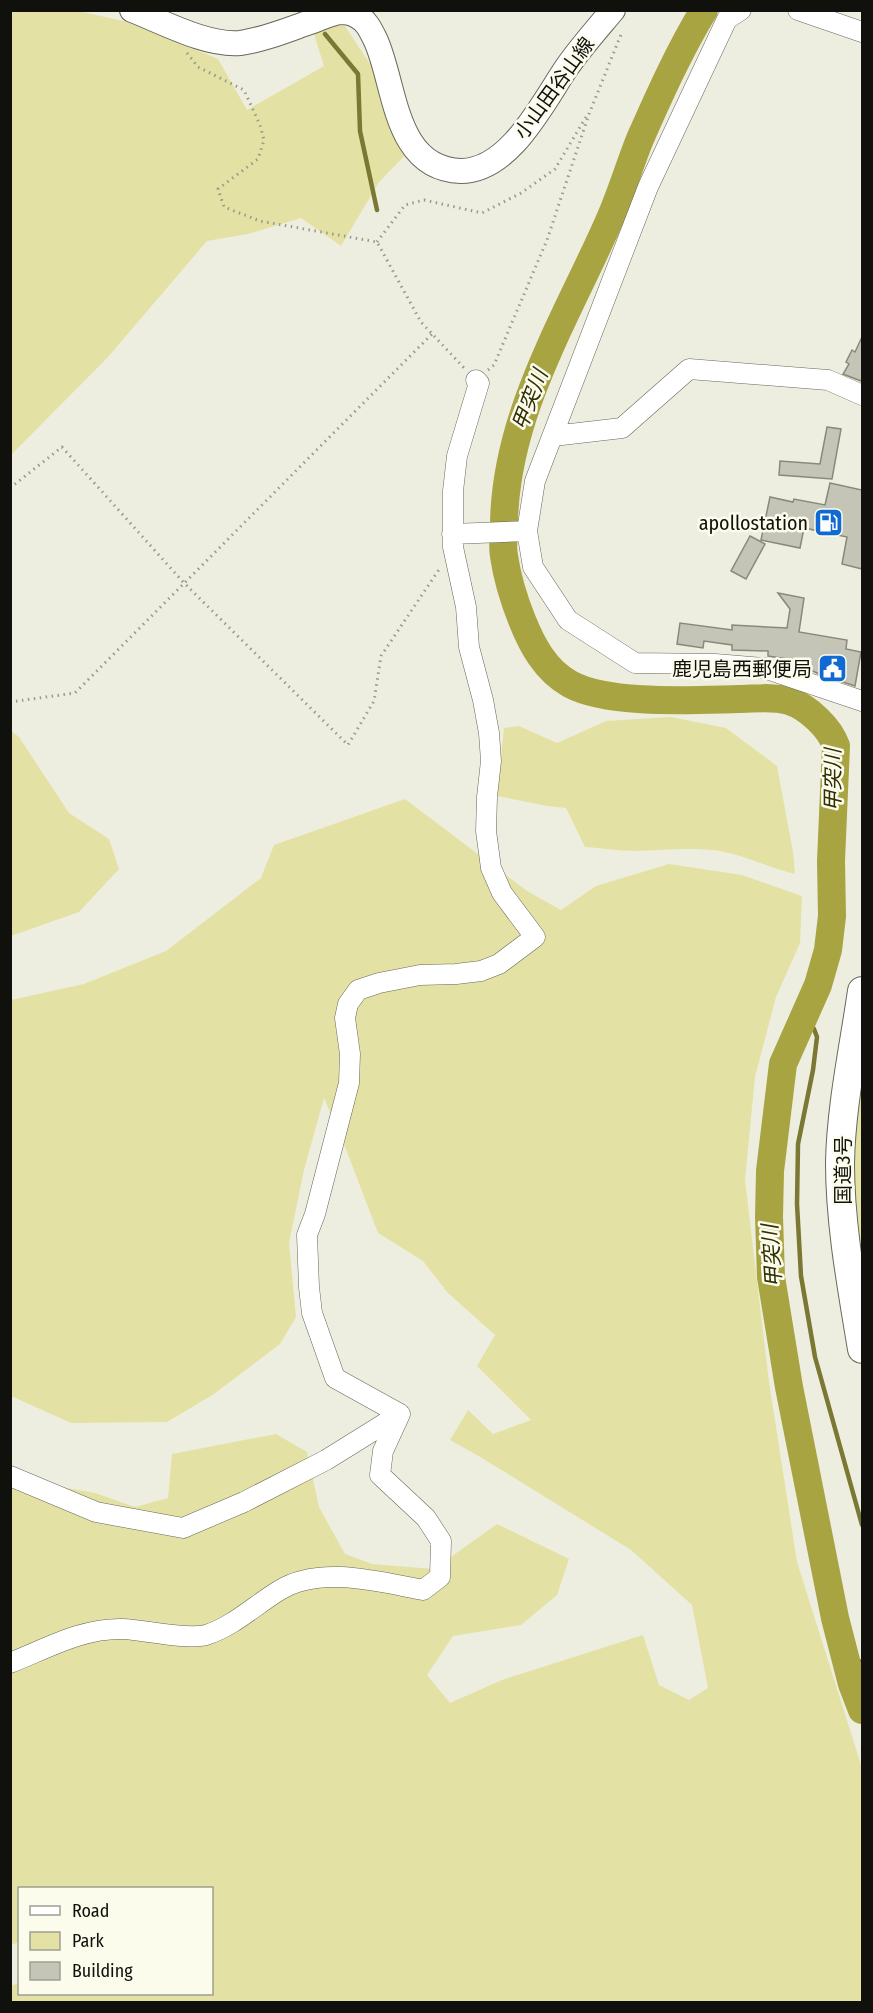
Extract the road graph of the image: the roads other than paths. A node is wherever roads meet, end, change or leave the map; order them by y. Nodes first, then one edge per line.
1 (132, 10) edge
2 (741, 10) edge
3 (798, 10) edge
4 (619, 18) edge
5 (862, 32) edge
6 (476, 380) road end
7 (862, 395) edge
8 (553, 436) junction
9 (527, 531) junction
10 (453, 541) junction
11 (862, 701) edge
12 (862, 991) edge
13 (862, 1349) edge
14 (400, 1414) junction
15 (10, 1476) edge
16 (10, 1663) edge

1 - 4 main road, 小山田谷山線
2 - 8 street
3 - 5 street
6 - 10 street
7 - 8 street
8 - 9 street
9 - 10 street
9 - 11 street
10 - 14 street
12 - 13 highway, 国道3号
14 - 15 street
14 - 16 street

